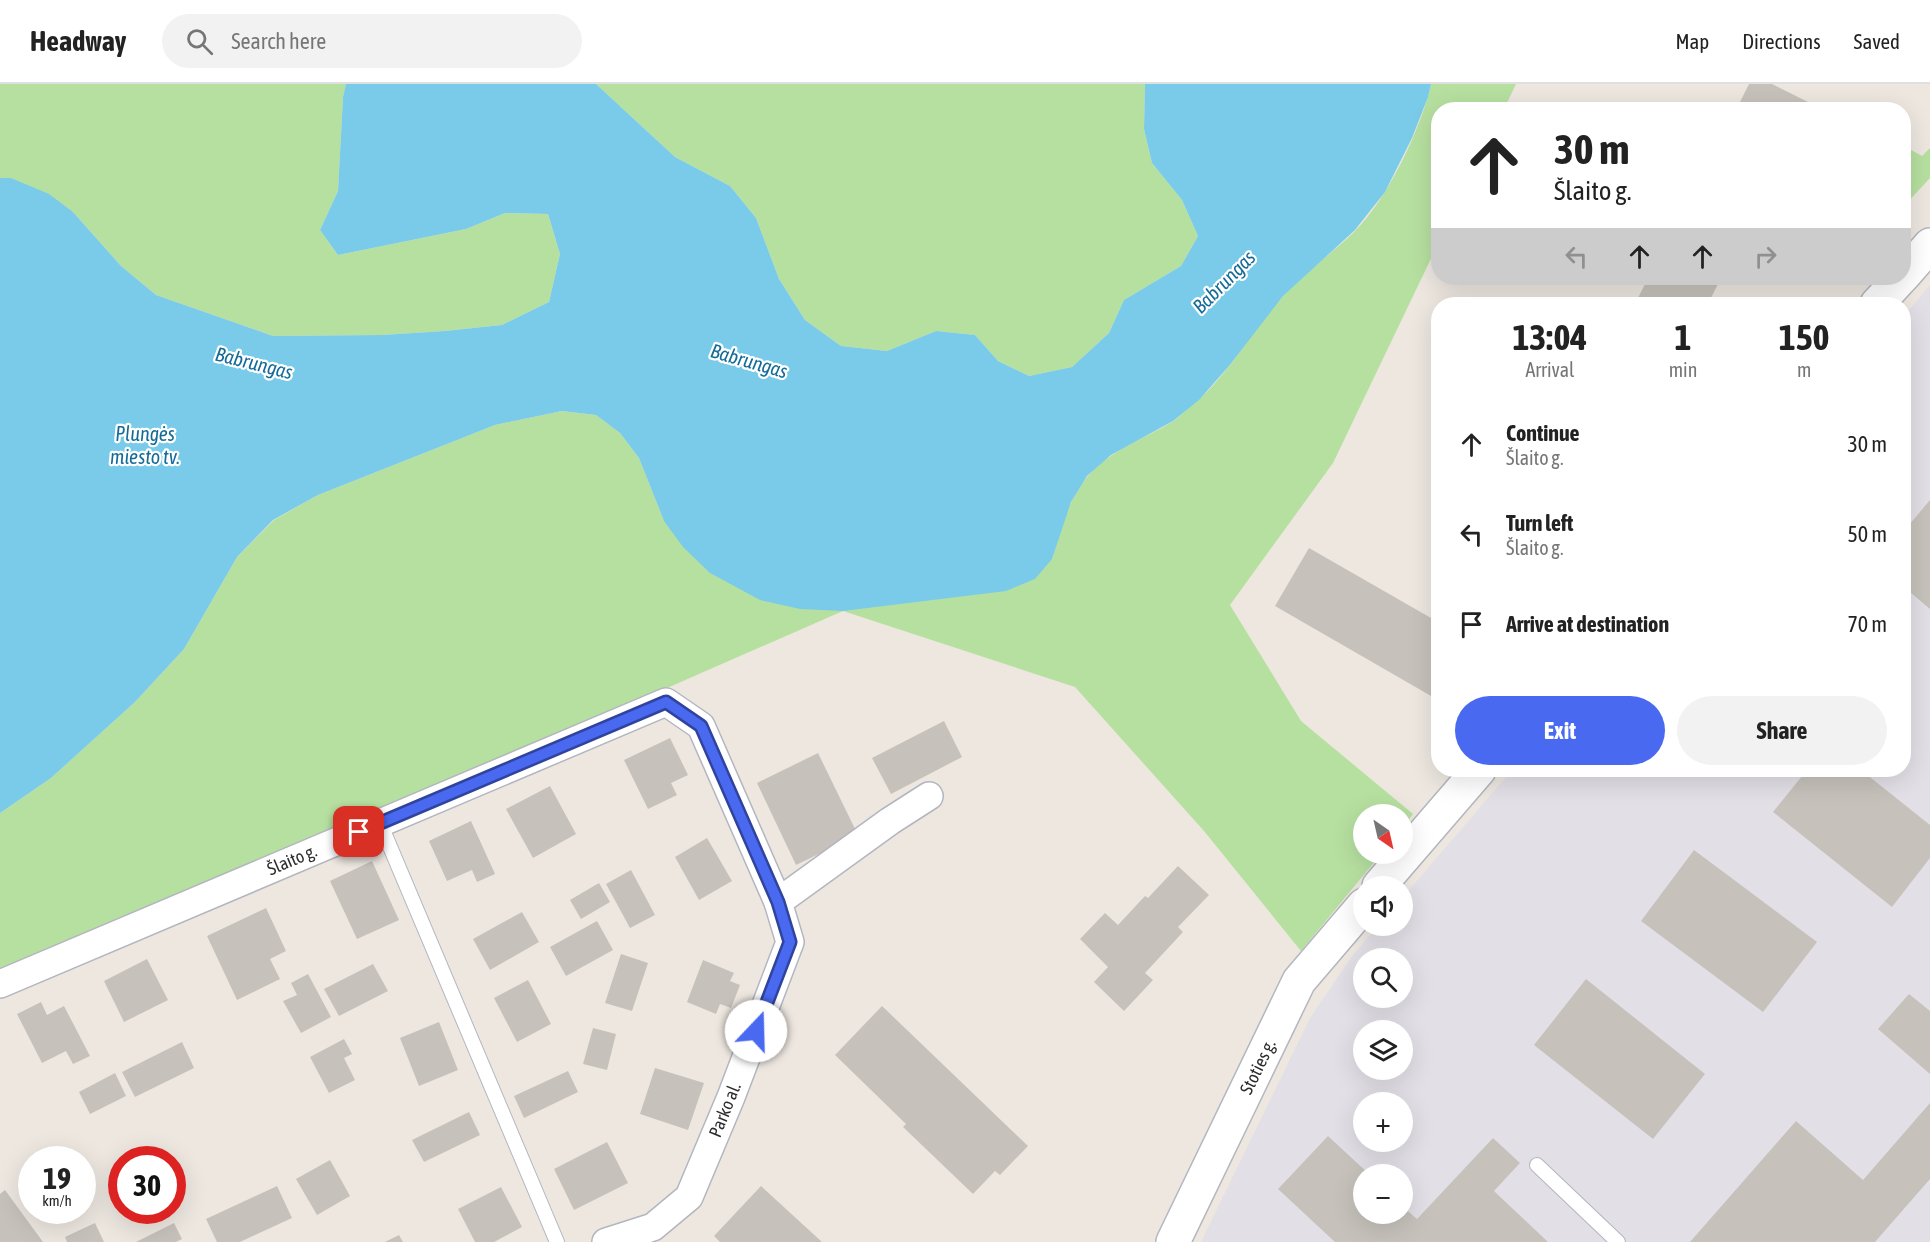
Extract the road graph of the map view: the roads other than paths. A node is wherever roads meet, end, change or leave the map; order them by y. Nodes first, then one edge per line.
1 (1930, 244) edge
2 (1911, 266) edge
3 (1894, 285) edge
4 (1883, 297) edge
5 (1473, 777) edge
6 (929, 796) dead end
7 (380, 823) junction
8 (1388, 876) edge
9 (778, 902) junction
10 (1353, 918) edge
11 (0, 984) edge
12 (1537, 1165) dead end
13 (661, 1235) edge
14 (557, 1242) edge
15 (606, 1242) edge
16 (1173, 1242) edge
17 (1618, 1242) edge

1 - 2 main road
3 - 4 main road
5 - 8 main road
6 - 9 street
7 - 9 street, Šlaito g.
7 - 11 street, Šlaito g.
7 - 14 lane
9 - 13 street, Parko al.
10 - 16 main road, Stoties g.
12 - 17 lane
13 - 15 street, Parko al.

